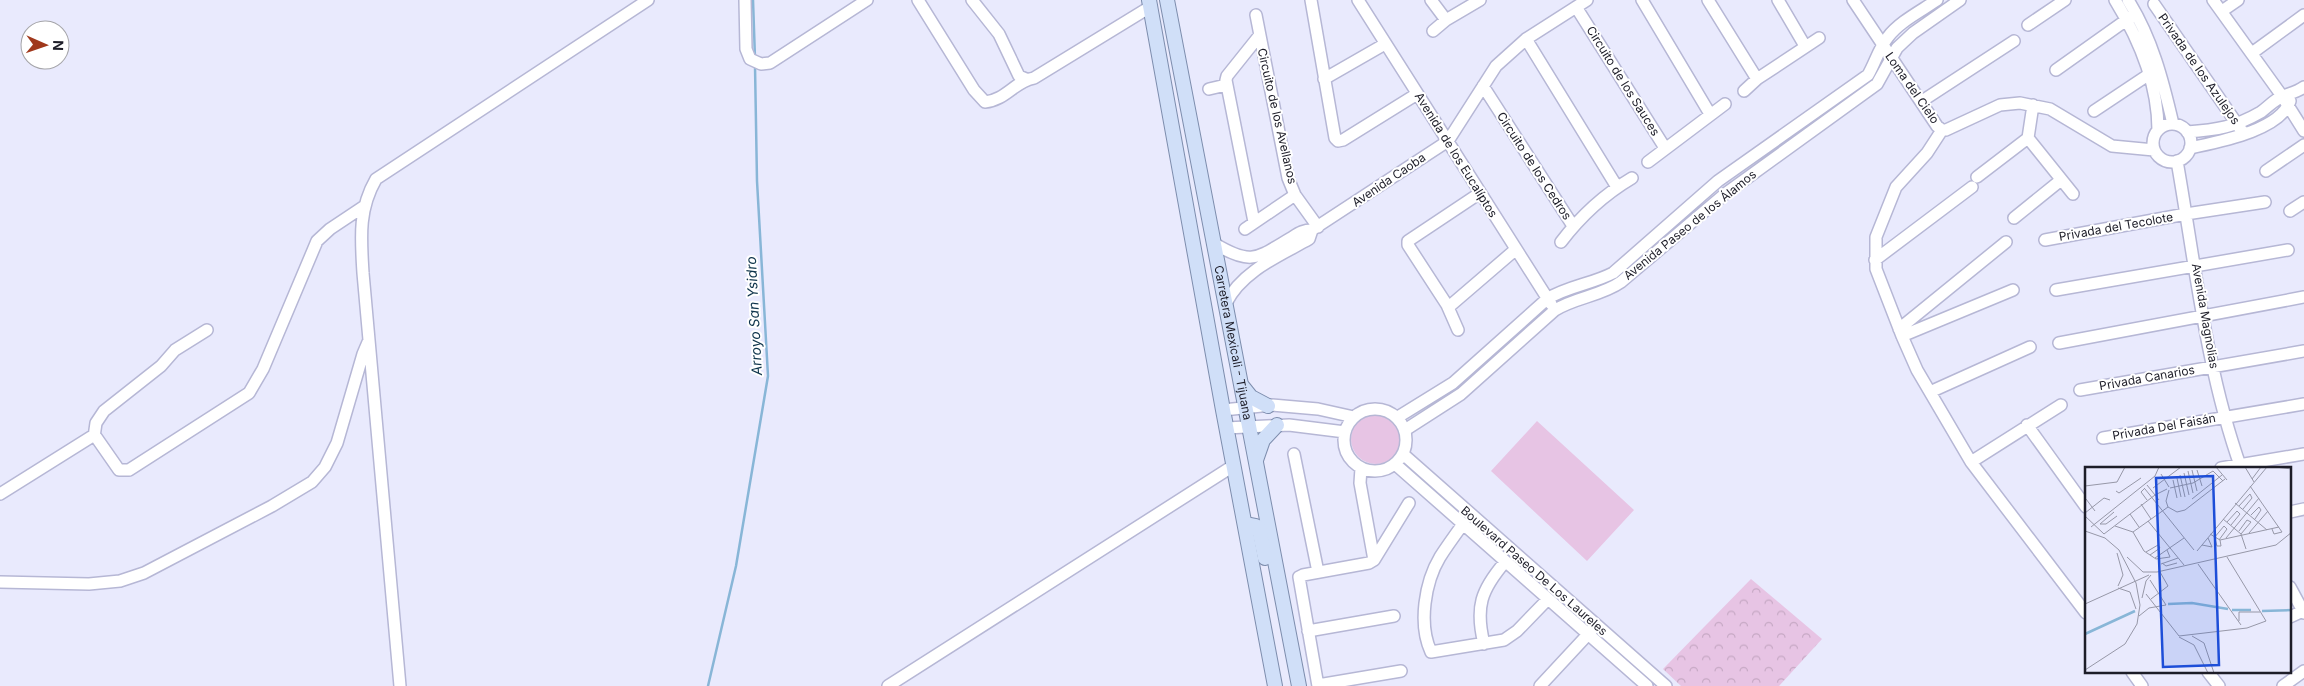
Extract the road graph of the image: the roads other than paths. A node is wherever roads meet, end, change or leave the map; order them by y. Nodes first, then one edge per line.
1 (648, 0) edge
2 (745, 0) edge
3 (867, 0) edge
4 (918, 0) edge
5 (972, 0) edge
6 (1167, 0) edge
7 (1311, 0) edge
8 (1358, 0) edge
9 (1432, 0) edge
10 (1480, 0) edge
11 (1587, 0) edge
12 (1642, 0) edge
13 (1708, 0) edge
14 (1778, 0) edge
15 (1853, 0) edge
16 (1937, 0) edge
17 (1960, 0) edge
18 (2065, 0) edge
19 (2115, 0) edge
20 (2128, 0) edge
21 (2213, 0) edge
22 (2238, 0) edge
23 (1150, 3) edge
24 (2154, 4) dead end
25 (1576, 7) junction
26 (2222, 11) junction
27 (1256, 15) dead end
28 (2304, 15) edge
29 (2132, 16) junction
30 (1446, 20) junction
31 (2028, 25) dead end
32 (1433, 30) dead end
33 (1259, 36) junction
34 (1819, 38) dead end
35 (1526, 39) junction
36 (2014, 41) dead end
37 (1385, 44) junction
38 (1805, 46) junction
39 (1883, 47) junction
40 (2252, 53) junction
41 (1892, 59) junction
42 (2056, 70) dead end
43 (2155, 70) junction
44 (1026, 79) junction
45 (1324, 79) junction
46 (1757, 79) junction
47 (1226, 85) junction
48 (1483, 86) junction
49 (2304, 87) edge
50 (1209, 88) dead end
51 (1744, 91) dead end
52 (1417, 94) junction
53 (2287, 96) junction
54 (1922, 101) junction
55 (1725, 104) dead end
56 (2033, 105) junction
57 (2288, 107) junction
58 (2094, 112) dead end
59 (1710, 114) junction
60 (2173, 124) junction
61 (2237, 124) junction
62 (1942, 130) junction
63 (2158, 130) junction
64 (2304, 131) edge
65 (2187, 132) junction
66 (2244, 134) junction
67 (2028, 138) junction
68 (1448, 141) junction
69 (2304, 145) edge
70 (1665, 148) junction
71 (2190, 148) junction
72 (2154, 150) junction
73 (2177, 161) junction
74 (1648, 162) dead end
75 (2266, 171) dead end
76 (1632, 178) dead end
77 (2061, 180) junction
78 (1617, 187) junction
79 (1480, 194) junction
80 (2073, 194) dead end
81 (1295, 195) junction
82 (2265, 202) dead end
83 (2304, 202) edge
84 (363, 207) junction
85 (2290, 211) dead end
86 (2186, 214) junction
87 (2014, 218) dead end
88 (1573, 226) junction
89 (1315, 229) junction
90 (2045, 240) dead end
91 (1561, 242) dead end
92 (2006, 242) dead end
93 (1215, 244) junction
94 (1516, 250) junction
95 (2288, 250) dead end
96 (1875, 260) junction
97 (2196, 265) junction
98 (2013, 290) dead end
99 (2056, 290) dead end
100 (2304, 298) edge
101 (1547, 299) junction
102 (1226, 303) junction
103 (1446, 305) junction
104 (1554, 310) junction
105 (2204, 315) junction
106 (207, 330) dead end
107 (1458, 330) dead end
108 (1900, 333) junction
109 (370, 338) junction
110 (2059, 343) dead end
111 (2030, 347) dead end
112 (2304, 351) edge
113 (2213, 366) junction
114 (1241, 383) junction
115 (2080, 390) dead end
116 (1930, 392) junction
117 (2304, 404) edge
118 (2061, 405) dead end
119 (1268, 406) junction
120 (1246, 408) junction
121 (1223, 410) junction
122 (2225, 416) junction
123 (1354, 417) junction
124 (1398, 417) junction
125 (1277, 425) junction
126 (2027, 425) junction
127 (1249, 426) junction
128 (1226, 428) junction
129 (1405, 430) junction
130 (1345, 432) junction
131 (94, 437) junction
132 (2103, 438) dead end
133 (1294, 454) dead end
134 (1403, 454) junction
135 (2304, 454) edge
136 (1256, 461) junction
137 (1971, 462) junction
138 (1395, 464) junction
139 (1233, 466) junction
140 (2240, 467) edge
141 (1361, 468) junction
142 (0, 494) edge
143 (1409, 503) dead end
144 (2085, 505) edge
145 (1246, 524) junction
146 (1463, 524) junction
147 (1374, 560) junction
148 (1505, 562) junction
149 (1318, 572) junction
150 (0, 582) edge
151 (2292, 590) edge
152 (1548, 599) junction
153 (1283, 600) junction
154 (2085, 612) edge
155 (2303, 612) edge
156 (1394, 616) dead end
157 (1592, 630) junction
158 (1308, 631) junction
159 (1484, 644) junction
160 (1401, 671) dead end
161 (2304, 671) edge
162 (2133, 674) edge
163 (2209, 674) edge
164 (1544, 682) edge
165 (400, 686) edge
166 (888, 686) edge
167 (1275, 686) edge
168 (1299, 686) edge
169 (1318, 686) edge
170 (1558, 686) edge
171 (1647, 686) edge
172 (1666, 686) edge
173 (2142, 686) edge
174 (2218, 686) edge
175 (2283, 686) edge

1 - 84 street
2 - 3 street
4 - 44 street
5 - 44 street
6 - 93 main road, Carretera Mexicali - Tijuana
7 - 45 street
8 - 37 street, Avenida de los Eucalíptos
9 - 30 street
10 - 30 street
11 - 25 street, Avenida Caoba
12 - 59 street
13 - 46 street
14 - 38 street
15 - 39 street, Loma del Cielo
16 - 39 street, Avenida Paseo de los Álamos
17 - 41 street, Avenida Paseo de los Álamos
18 - 31 street
19 - 29 street
20 - 29 street
21 - 26 street
22 - 26 street
23 - 44 street
23 - 121 main road, Carretera Mexicali - Tijuana
24 - 61 street, Privada de los Azulejos
25 - 35 street, Avenida Caoba
25 - 70 street, Circuito de los Sauces
26 - 40 street
27 - 33 street, Circuito de los Avellanos
28 - 40 street
29 - 42 street
29 - 43 street
30 - 32 street
33 - 47 street, Circuito de los Avellanos
33 - 81 street, Circuito de los Avellanos
34 - 38 street
35 - 48 street, Avenida Caoba
35 - 78 street
36 - 54 street
37 - 45 street
37 - 52 street, Avenida de los Eucalíptos
38 - 46 street
39 - 41 street, Loma del Cielo
39 - 101 street, Avenida Paseo de los Álamos
40 - 53 street
41 - 54 street, Loma del Cielo
41 - 104 street, Avenida Paseo de los Álamos
43 - 58 street
43 - 60 street
43 - 63 street
45 - 52 street
46 - 51 street
47 - 50 street
47 - 81 street, Circuito de los Avellanos
48 - 68 street, Avenida Caoba
48 - 88 street, Circuito de los Cedros
49 - 53 street
52 - 68 street, Avenida de los Eucalíptos
53 - 57 street
53 - 61 street
54 - 62 street, Loma del Cielo
55 - 59 street, Circuito de los Sauces
56 - 62 street
56 - 67 street
56 - 72 street
57 - 64 street
57 - 66 street
59 - 70 street, Circuito de los Sauces
60 - 63 street
60 - 65 street
61 - 65 street
61 - 66 street, Privada de los Azulejos
62 - 96 street
63 - 72 street
65 - 71 street
66 - 71 street
67 - 77 street
67 - 96 street
68 - 79 street, Avenida de los Eucalíptos
68 - 89 street, Avenida Caoba
69 - 75 street
70 - 74 street
71 - 73 street
72 - 73 street
73 - 86 street, Avenida Magnolias
76 - 78 street, Circuito de los Cedros
77 - 80 street
77 - 87 street
78 - 88 street, Circuito de los Cedros
79 - 94 street, Avenida de los Eucalíptos
79 - 103 street
81 - 89 street, Circuito de los Avellanos
82 - 86 street, Privada del Tecolote
83 - 85 street
84 - 109 street
84 - 131 street
86 - 90 street, Privada del Tecolote
86 - 97 street, Avenida Magnolias
88 - 91 street
89 - 93 street
89 - 102 street
92 - 108 street
93 - 102 main road, Carretera Mexicali - Tijuana
94 - 101 street, Avenida de los Eucalíptos
94 - 103 street
95 - 97 street
96 - 108 street
97 - 99 street
97 - 105 street, Avenida Magnolias
98 - 108 street
100 - 105 street
101 - 104 street, Avenida de los Eucalíptos
101 - 124 street, Avenida Paseo de los Álamos
102 - 114 main road, Carretera Mexicali - Tijuana
103 - 107 street
104 - 129 street, Avenida Paseo de los Álamos
105 - 110 street
105 - 113 street, Avenida Magnolias
106 - 131 street
108 - 116 street
109 - 150 street
109 - 165 street
111 - 116 street
112 - 113 street, Privada Canarios
113 - 115 street, Privada Canarios
113 - 122 street, Avenida Magnolias
114 - 119 main road
114 - 120 main road, Carretera Mexicali - Tijuana
116 - 137 street
117 - 122 street, Privada Del Faisán
118 - 126 street
119 - 120 street
119 - 123 street
120 - 121 street
120 - 127 main road, Carretera Mexicali - Tijuana
121 - 128 main road, Carretera Mexicali - Tijuana
122 - 132 street, Privada Del Faisán
122 - 140 street, Avenida Magnolias
123 - 124 street
123 - 130 street
124 - 129 street
125 - 127 street
125 - 130 street
125 - 136 main road
126 - 137 street
126 - 144 street
127 - 128 street
127 - 136 main road, Carretera Mexicali - Tijuana
128 - 139 main road, Carretera Mexicali - Tijuana
129 - 134 street
130 - 141 street
131 - 142 street
133 - 149 street
134 - 138 street
134 - 157 street, Boulevard Paseo De Los Laureles
135 - 140 street
136 - 153 main road, Carretera Mexicali - Tijuana
137 - 154 street
138 - 141 street
138 - 146 street, Boulevard Paseo De Los Laureles
139 - 145 main road, Carretera Mexicali - Tijuana
139 - 166 street
141 - 147 street
143 - 147 street
145 - 153 main road
145 - 167 main road, Carretera Mexicali - Tijuana
146 - 148 street, Boulevard Paseo De Los Laureles
146 - 159 street
147 - 149 street
148 - 152 street, Boulevard Paseo De Los Laureles
148 - 159 street
149 - 158 street
151 - 155 street
152 - 157 street, Boulevard Paseo De Los Laureles
152 - 159 street
153 - 168 main road, Carretera Mexicali - Tijuana
156 - 158 street
157 - 164 street
157 - 171 street, Boulevard Paseo De Los Laureles
157 - 172 street, Boulevard Paseo De Los Laureles
158 - 169 street
160 - 169 street
161 - 175 street
162 - 173 street
163 - 174 street
164 - 170 street

